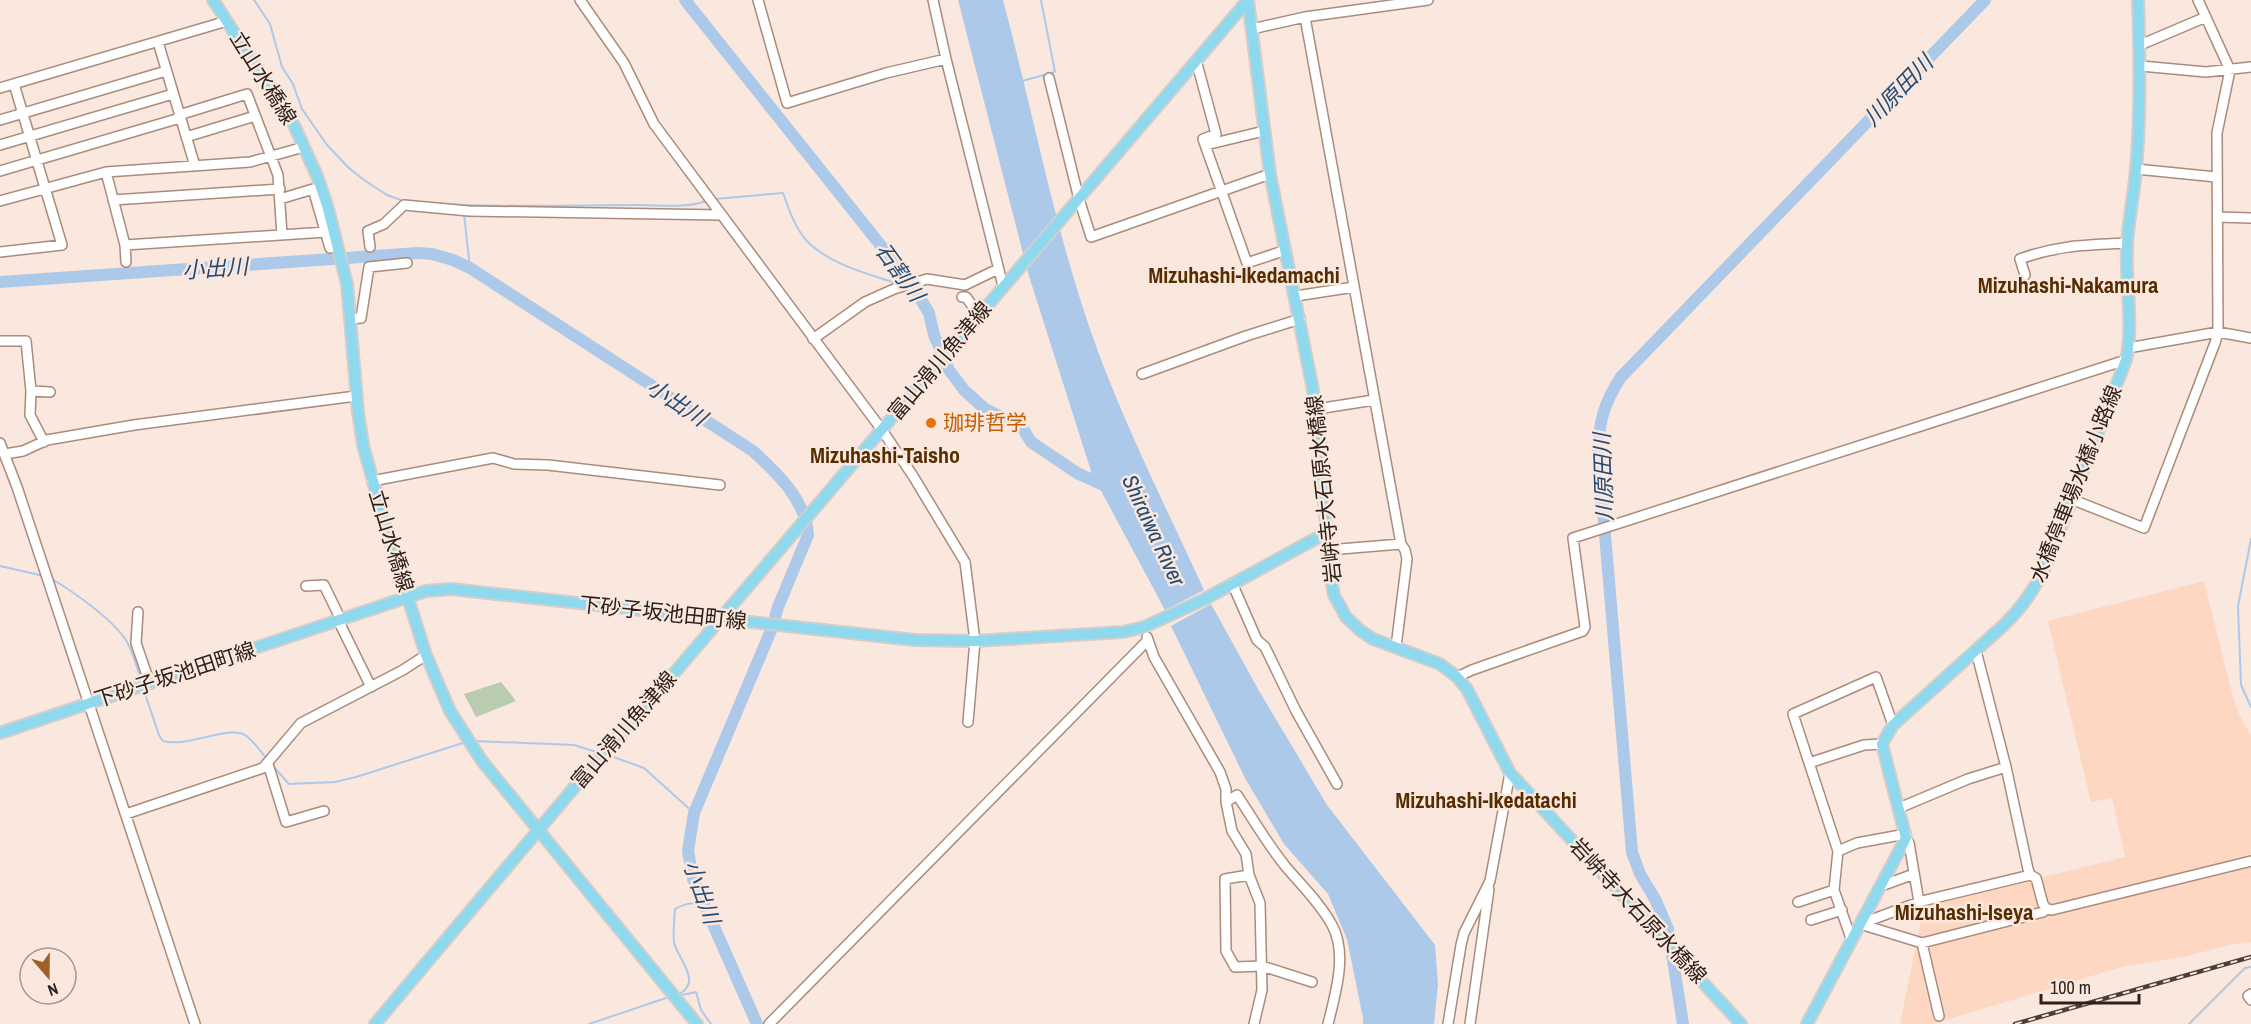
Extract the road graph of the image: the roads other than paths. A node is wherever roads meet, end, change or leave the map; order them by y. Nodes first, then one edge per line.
1 (213, 0) edge
2 (580, 0) edge
3 (758, 0) edge
4 (933, 0) edge
5 (1248, 0) edge
6 (1428, 0) edge
7 (2139, 0) edge
8 (2198, 0) edge
9 (1305, 17) junction
10 (2206, 17) junction
11 (227, 21) junction
12 (1252, 29) junction
13 (158, 42) junction
14 (2140, 45) junction
15 (946, 59) junction
16 (1196, 60) junction
17 (2141, 66) junction
18 (2251, 67) edge
19 (2230, 70) junction
20 (166, 71) junction
21 (1049, 78) dead end
22 (14, 84) junction
23 (0, 88) edge
24 (173, 94) junction
25 (24, 113) junction
26 (179, 116) junction
27 (255, 116) junction
28 (0, 120) edge
29 (1263, 131) junction
30 (31, 136) junction
31 (186, 137) junction
32 (1206, 145) junction
33 (0, 146) edge
34 (304, 147) junction
35 (271, 157) junction
36 (38, 160) junction
37 (195, 166) junction
38 (2136, 169) junction
39 (0, 171) edge
40 (106, 172) junction
41 (1270, 174) junction
42 (2216, 177) junction
43 (46, 188) junction
44 (1222, 191) junction
45 (280, 194) junction
46 (113, 200) junction
47 (1078, 200) junction
48 (0, 201) edge
49 (722, 215) junction
50 (2218, 217) junction
51 (2251, 218) edge
52 (326, 232) junction
53 (282, 235) junction
54 (2127, 243) junction
55 (125, 245) junction
56 (370, 247) dead end
57 (335, 249) junction
58 (1286, 250) junction
59 (0, 252) edge
60 (126, 262) dead end
61 (407, 263) dead end
62 (998, 269) junction
63 (2025, 275) dead end
64 (1005, 284) junction
65 (1354, 287) junction
66 (1296, 296) junction
67 (962, 297) dead end
68 (980, 315) junction
69 (351, 319) junction
70 (1300, 319) junction
71 (2218, 332) junction
72 (2251, 338) edge
73 (813, 339) junction
74 (0, 341) edge
75 (2128, 348) junction
76 (2126, 360) junction
77 (1142, 374) dead end
78 (31, 391) junction
79 (50, 392) dead end
80 (356, 396) junction
81 (1374, 400) junction
82 (1317, 409) junction
83 (882, 430) junction
84 (0, 442) edge
85 (44, 442) junction
86 (5, 454) junction
87 (372, 481) junction
88 (720, 485) dead end
89 (2071, 499) junction
90 (1326, 533) junction
91 (1401, 544) junction
92 (1328, 550) junction
93 (1231, 584) junction
94 (306, 586) dead end
95 (408, 596) junction
96 (138, 612) dead end
97 (719, 619) junction
98 (340, 621) junction
99 (1146, 626) junction
100 (1148, 640) junction
101 (975, 641) junction
102 (1396, 647) junction
103 (1976, 651) junction
104 (426, 655) junction
105 (1457, 677) junction
106 (150, 684) junction
107 (371, 687) junction
108 (89, 703) junction
109 (968, 722) dead end
110 (1893, 725) junction
111 (0, 734) edge
112 (1882, 744) junction
113 (1809, 763) junction
114 (268, 764) junction
115 (2006, 767) junction
116 (1510, 773) junction
117 (1337, 784) dead end
118 (1226, 802) junction
119 (1899, 808) junction
120 (324, 811) dead end
121 (126, 814) junction
122 (539, 831) junction
123 (1906, 836) junction
124 (1838, 851) junction
125 (2251, 861) edge
126 (1914, 874) junction
127 (1249, 875) junction
128 (2030, 875) junction
129 (1490, 881) junction
130 (1881, 886) junction
131 (1834, 890) junction
132 (1798, 902) dead end
133 (1919, 902) junction
134 (2047, 909) junction
135 (1842, 910) junction
136 (1810, 920) dead end
137 (1860, 924) junction
138 (1852, 941) junction
139 (1922, 943) junction
140 (1262, 966) junction
141 (1312, 982) dead end
142 (2251, 994) edge
143 (2251, 1000) edge
144 (1939, 1016) dead end
145 (1252, 1023) edge
146 (195, 1024) edge
147 (375, 1024) edge
148 (697, 1024) edge
149 (769, 1024) edge
150 (1328, 1024) edge
151 (1448, 1024) edge
152 (1470, 1024) edge
153 (1741, 1024) edge
154 (1808, 1024) edge

1 - 11 main road, 立山水橋線
2 - 49 street
3 - 15 street
4 - 15 street
5 - 12 main road, 岩峅寺大石原水橋線
5 - 16 main road, 富山滑川魚津線
6 - 9 street
7 - 14 main road, 水橋停車場水橋小路線
8 - 10 street
9 - 12 street
9 - 65 street
10 - 14 street
10 - 19 street
11 - 13 street
11 - 34 main road, 立山水橋線
12 - 29 main road, 岩峅寺大石原水橋線
13 - 20 street
13 - 22 street
14 - 17 main road, 水橋停車場水橋小路線
15 - 62 street
16 - 32 street
16 - 47 main road, 富山滑川魚津線
17 - 19 street
17 - 38 main road, 水橋停車場水橋小路線
18 - 19 street
19 - 42 street
20 - 24 street
20 - 25 street
21 - 47 street
22 - 23 street
22 - 25 street
24 - 26 street
24 - 30 street
25 - 28 street
25 - 30 street
26 - 27 street
26 - 31 street
26 - 36 street
27 - 31 street
27 - 35 street
29 - 32 street
29 - 41 main road, 岩峅寺大石原水橋線
30 - 33 street
30 - 36 street
31 - 37 street
32 - 44 street
34 - 35 street
34 - 57 main road, 立山水橋線
35 - 37 street
35 - 45 street
36 - 39 street
36 - 43 street
37 - 40 street
38 - 42 street
38 - 54 main road, 水橋停車場水橋小路線
40 - 43 street
40 - 46 street
41 - 44 street
41 - 58 main road, 岩峅寺大石原水橋線
42 - 50 street
43 - 48 street
43 - 59 street
44 - 47 street
44 - 58 street
45 - 46 street
45 - 52 street
45 - 53 street
46 - 55 street
47 - 64 main road, 富山滑川魚津線
49 - 56 street
49 - 73 street
50 - 51 street
50 - 71 street
52 - 53 street
52 - 57 street
53 - 55 street
54 - 63 street
54 - 75 main road, 水橋停車場水橋小路線
55 - 60 street
57 - 69 main road, 立山水橋線
58 - 66 main road, 岩峅寺大石原水橋線
61 - 69 street
62 - 64 street
62 - 73 street
64 - 68 main road, 富山滑川魚津線
65 - 66 street
65 - 81 street
66 - 70 main road, 岩峅寺大石原水橋線
67 - 68 street
68 - 83 main road, 富山滑川魚津線
69 - 80 main road, 立山水橋線
70 - 77 street
70 - 82 main road, 岩峅寺大石原水橋線
71 - 72 street
71 - 75 street
71 - 89 street
73 - 83 street
74 - 78 street
75 - 76 main road, 水橋停車場水橋小路線
76 - 89 main road, 水橋停車場水橋小路線
76 - 105 street
78 - 79 street
78 - 85 street
80 - 85 street
80 - 87 main road, 立山水橋線
81 - 82 street
81 - 91 street
82 - 90 main road, 岩峅寺大石原水橋線
83 - 97 main road, 富山滑川魚津線
83 - 101 street
84 - 86 street
85 - 86 street
86 - 108 street
87 - 88 street
87 - 95 main road, 立山水橋線
89 - 103 main road, 水橋停車場水橋小路線
90 - 92 main road, 岩峅寺大石原水橋線
90 - 93 main road, 下砂子坂池田町線
91 - 92 street
91 - 102 street
92 - 102 main road, 岩峅寺大石原水橋線
93 - 99 main road, 下砂子坂池田町線
93 - 117 street
94 - 98 street
95 - 97 main road, 下砂子坂池田町線
95 - 98 main road, 下砂子坂池田町線
95 - 104 main road, 立山水橋線
96 - 106 street
97 - 101 main road, 下砂子坂池田町線
97 - 122 main road, 富山滑川魚津線
98 - 106 main road, 下砂子坂池田町線
98 - 107 street
99 - 100 street
99 - 101 main road, 下砂子坂池田町線
100 - 118 street
100 - 149 street
101 - 109 street
102 - 105 main road, 岩峅寺大石原水橋線
103 - 110 main road, 水橋停車場水橋小路線
103 - 115 street
104 - 107 street
104 - 122 main road, 立山水橋線
105 - 116 main road, 岩峅寺大石原水橋線
106 - 108 main road, 下砂子坂池田町線
107 - 114 street
108 - 111 main road, 下砂子坂池田町線
108 - 121 street
110 - 112 main road, 水橋停車場水橋小路線
110 - 113 street
112 - 113 street
112 - 119 main road
113 - 124 street
114 - 120 street
114 - 121 street
115 - 119 street
115 - 128 street
116 - 129 street
116 - 153 main road, 岩峅寺大石原水橋線
118 - 127 street
118 - 150 street
119 - 123 main road
121 - 146 street
122 - 147 main road, 富山滑川魚津線
122 - 148 main road, 立山水橋線
123 - 124 street
123 - 126 street
123 - 130 main road
124 - 131 street
125 - 134 street
126 - 130 street
126 - 133 street
127 - 140 street
127 - 140 street
128 - 133 street
128 - 134 street
129 - 151 street
129 - 152 street
130 - 137 main road
131 - 132 street
131 - 135 street
133 - 137 street
134 - 139 street
135 - 136 street
135 - 138 street
137 - 138 main road
137 - 139 street
138 - 154 main road
139 - 144 street
140 - 141 street
140 - 145 street
142 - 143 street

